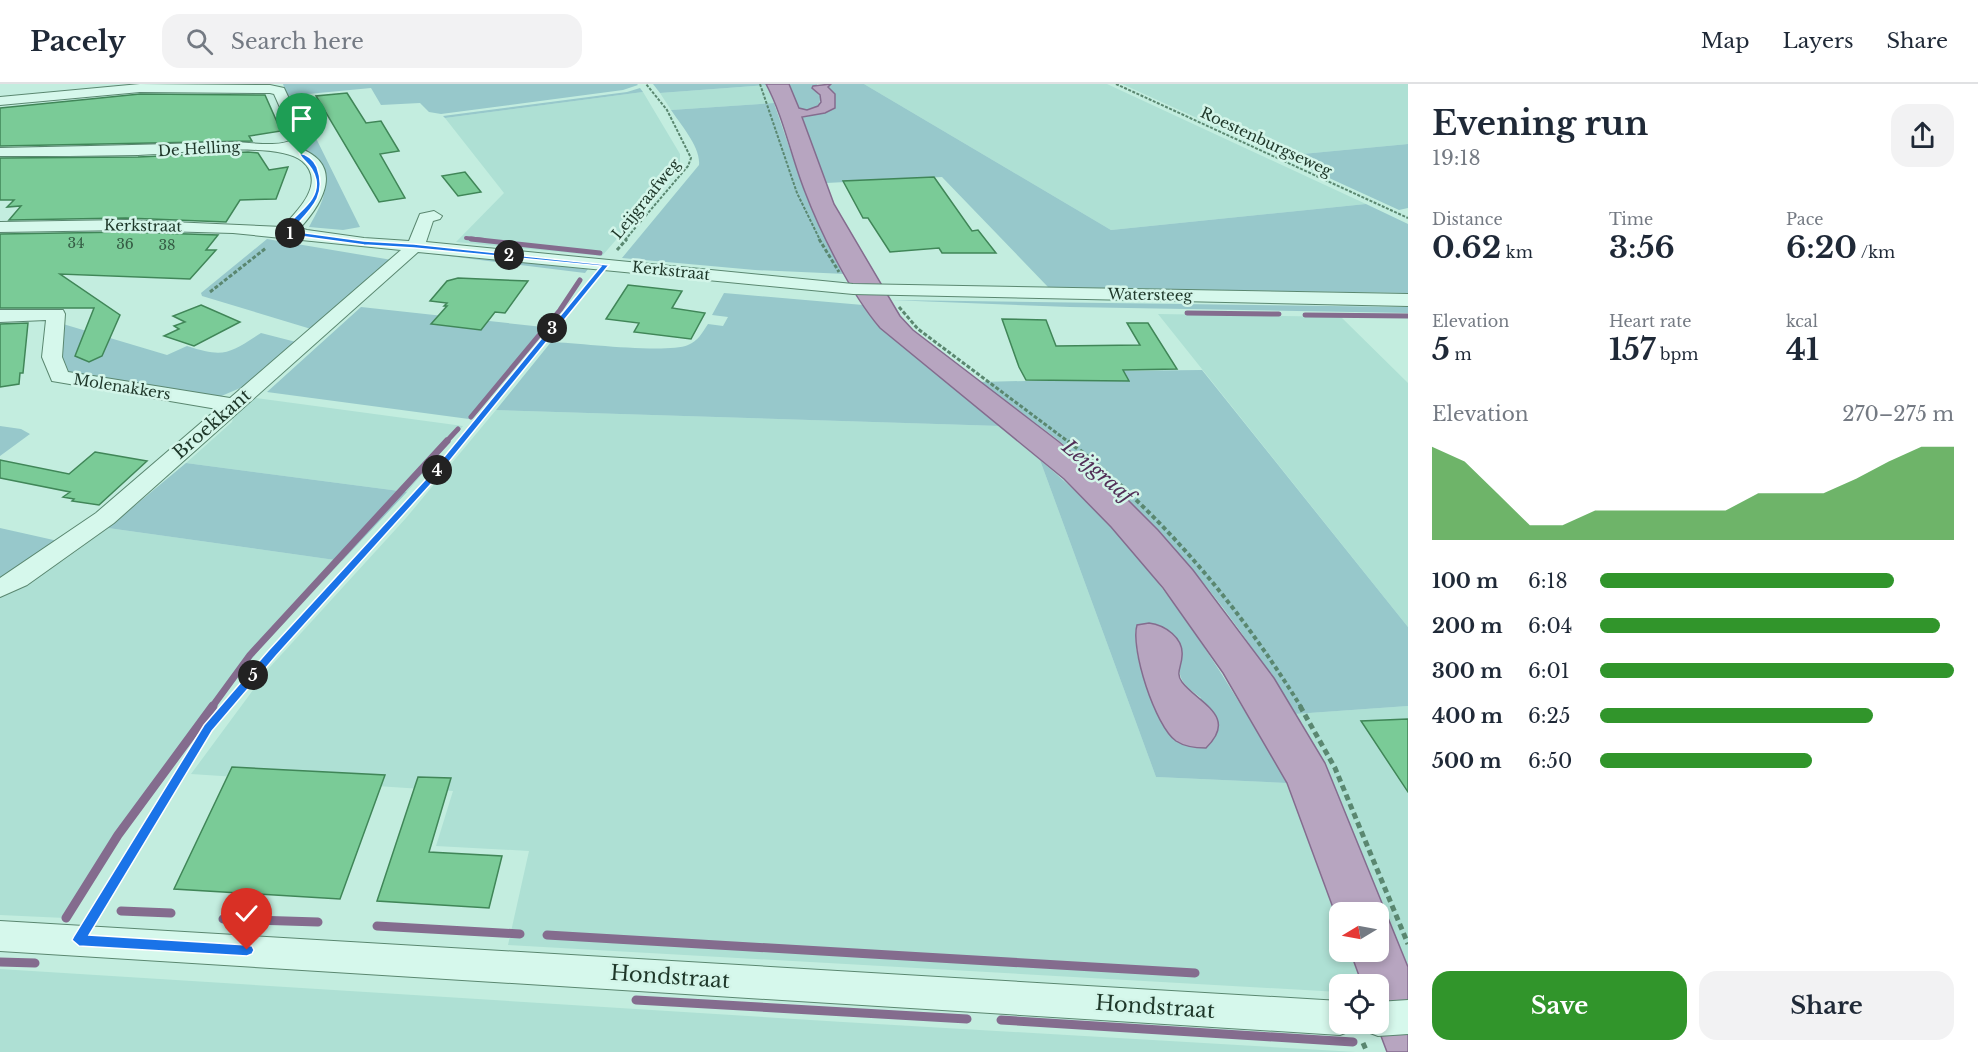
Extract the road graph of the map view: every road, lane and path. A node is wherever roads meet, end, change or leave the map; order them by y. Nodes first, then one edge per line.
1 (646, 84) edge
2 (760, 84) edge
3 (1116, 84) edge
4 (0, 101) edge
5 (287, 149) junction
6 (0, 152) edge
7 (434, 216) dead end
8 (1408, 218) edge
9 (0, 227) edge
10 (286, 232) junction
11 (414, 246) junction
12 (606, 265) junction
13 (850, 289) junction
14 (210, 292) dead end
15 (894, 296) junction
16 (1408, 300) edge
17 (0, 316) edge
18 (233, 405) junction
19 (0, 589) edge
20 (0, 936) edge
21 (79, 940) junction
22 (1408, 944) edge
23 (1329, 1017) edge
24 (1408, 1017) edge
25 (1389, 1018) edge

1 - 12 path, Leijgraafweg
2 - 13 path
3 - 8 path, Roestenburgseweg
4 - 5 street
5 - 6 street, De Helling
5 - 10 street, De Helling
7 - 11 street
9 - 10 street, Kerkstraat
10 - 11 street, Kerkstraat
10 - 14 path
11 - 12 street, Kerkstraat
11 - 18 street, Broekkant
12 - 13 street, Kerkstraat
12 - 21 path
13 - 15 street, Kerkstraat
15 - 16 street, Watersteeg
15 - 22 path
17 - 18 street, Molenakkers
18 - 19 street, Broekkant
20 - 21 street, Hondstraat
21 - 23 street, Hondstraat
24 - 25 street

